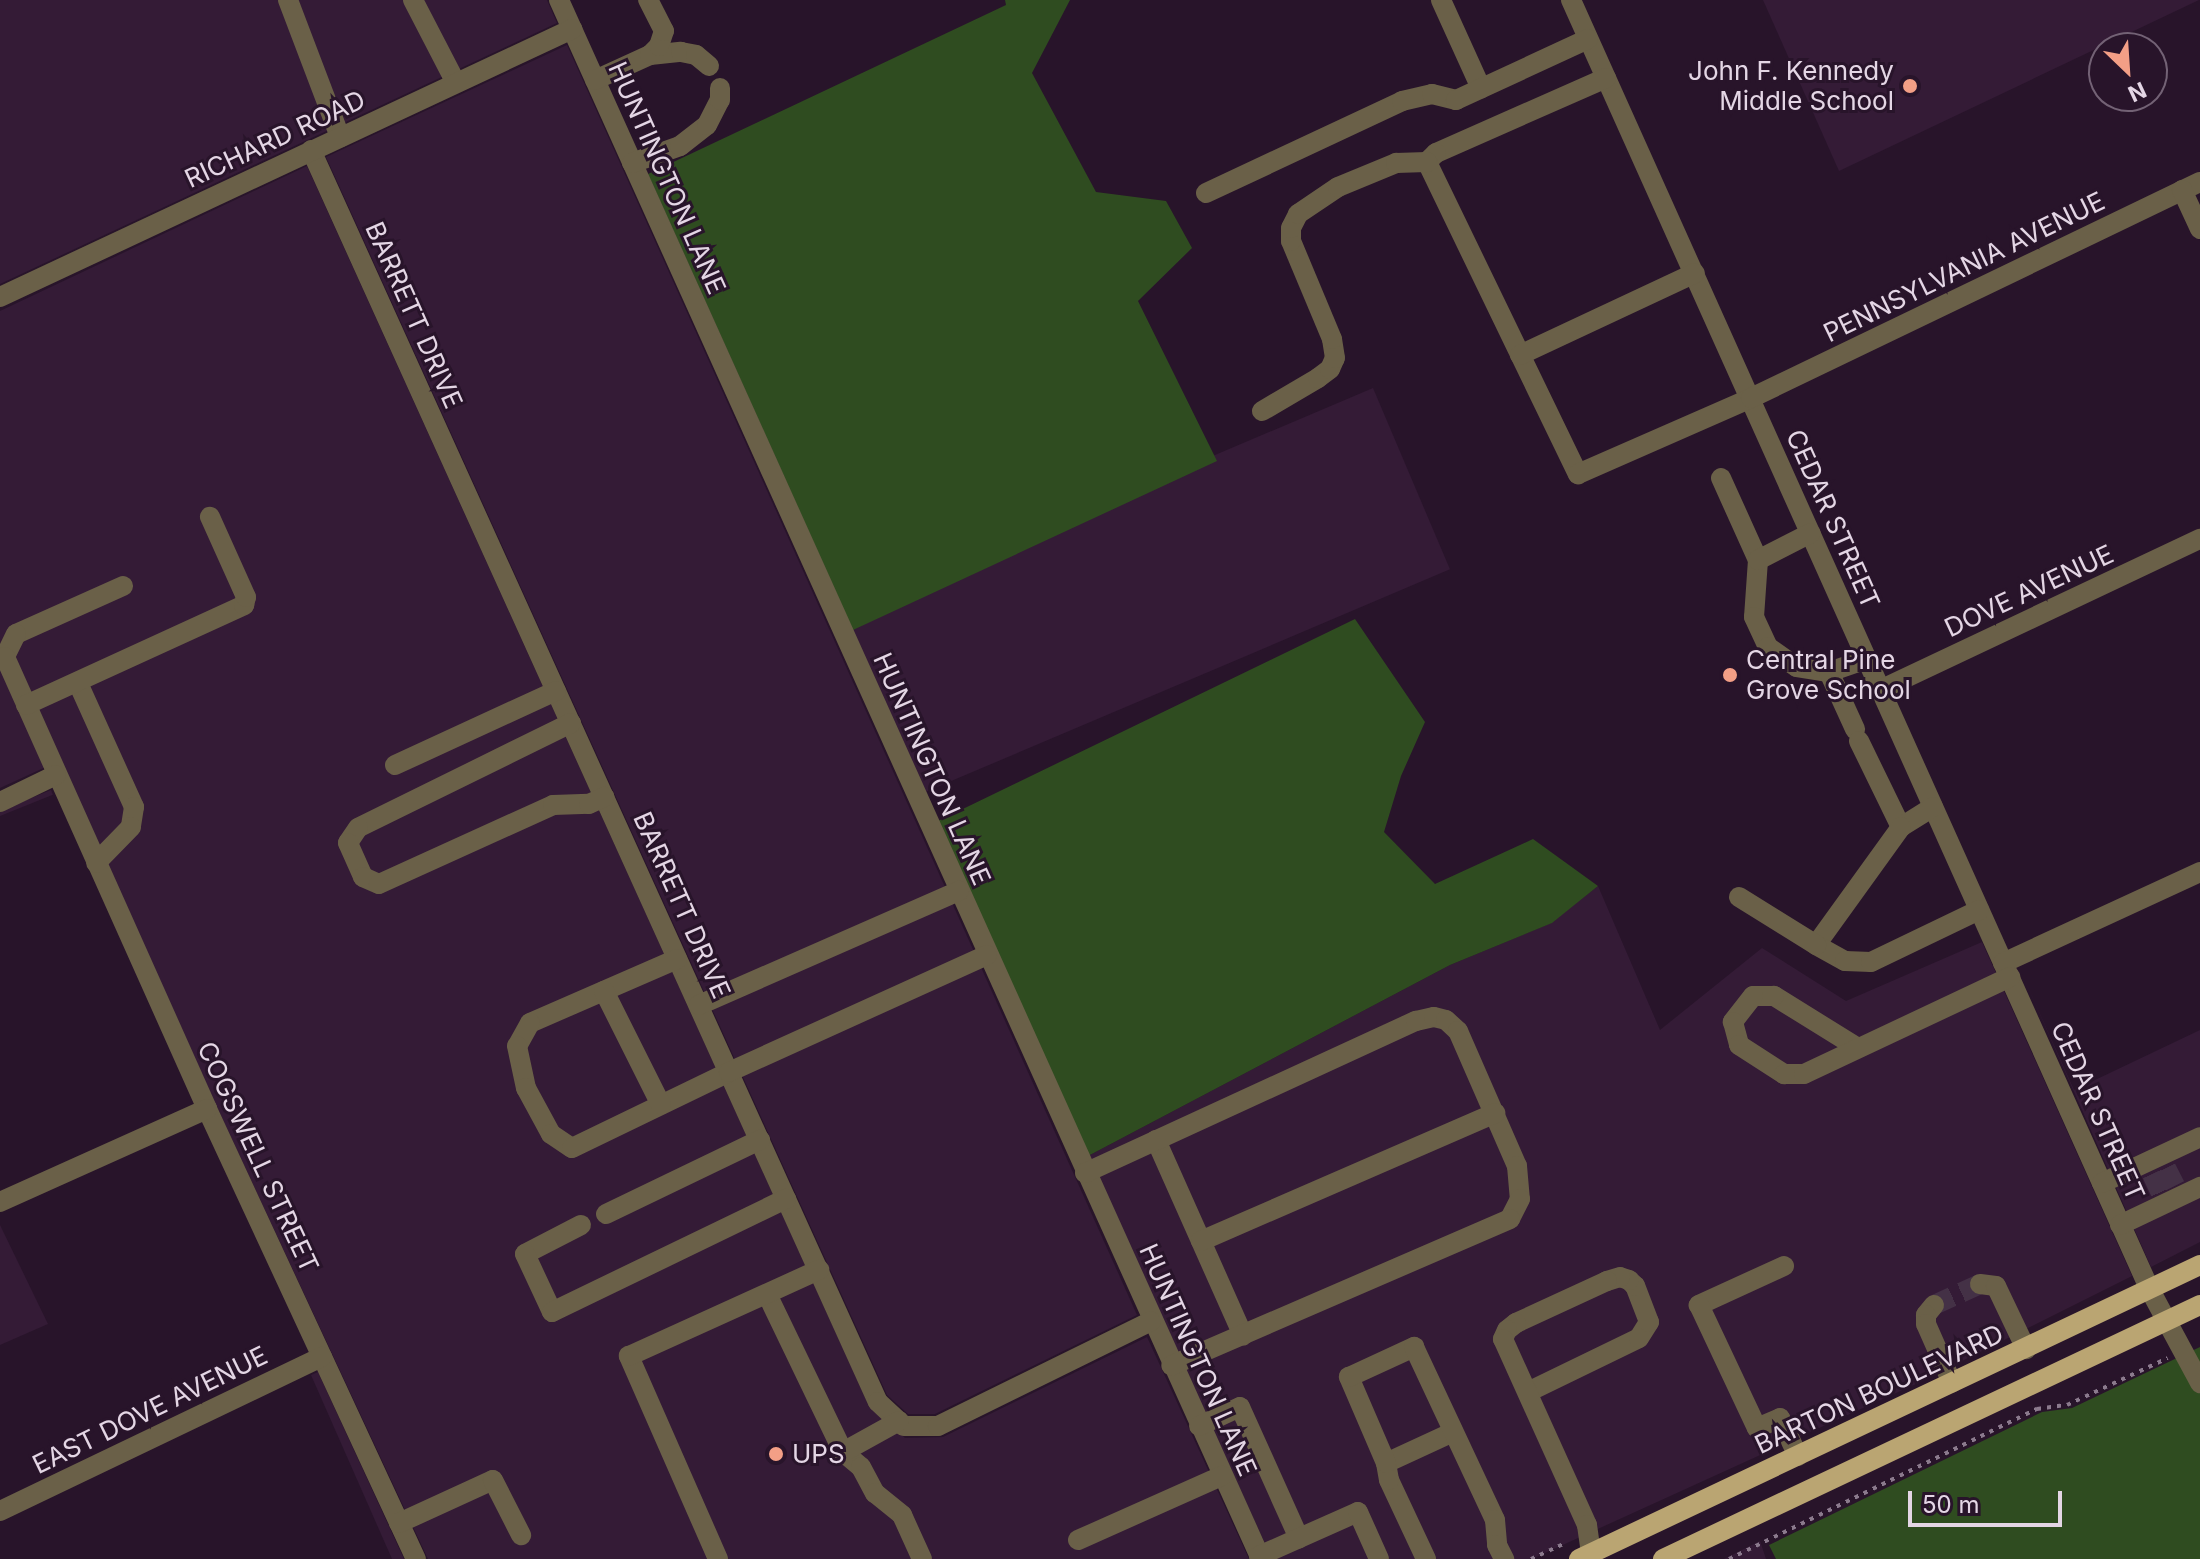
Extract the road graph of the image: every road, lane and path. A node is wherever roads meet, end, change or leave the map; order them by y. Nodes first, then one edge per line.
1 (288, 0) edge
2 (413, 0) edge
3 (559, 0) edge
4 (648, 0) edge
5 (1441, 0) edge
6 (1571, 0) edge
7 (572, 29) junction
8 (1588, 39) junction
9 (650, 55) junction
10 (709, 66) dead end
11 (1606, 78) junction
12 (595, 80) junction
13 (456, 83) junction
14 (720, 88) dead end
15 (1481, 88) junction
16 (340, 137) junction
17 (311, 150) junction
18 (1427, 162) junction
19 (632, 163) junction
20 (2191, 186) edge
21 (1206, 193) dead end
22 (2200, 229) edge
23 (1695, 273) junction
24 (0, 297) edge
25 (1520, 355) junction
26 (1751, 398) junction
27 (1262, 411) dead end
28 (1721, 478) dead end
29 (210, 517) dead end
30 (1811, 533) junction
31 (2200, 539) edge
32 (1758, 560) junction
33 (123, 586) dead end
34 (1867, 659) junction
35 (1829, 672) junction
36 (78, 683) junction
37 (1880, 690) junction
38 (556, 691) junction
39 (26, 705) junction
40 (571, 723) junction
41 (395, 765) dead end
42 (56, 775) junction
43 (604, 797) junction
44 (0, 802) edge
45 (1933, 807) junction
46 (1901, 827) junction
47 (96, 863) junction
48 (2200, 872) edge
49 (959, 891) junction
50 (1739, 897) dead end
51 (1979, 910) junction
52 (1816, 945) junction
53 (987, 955) junction
54 (677, 959) junction
55 (2006, 970) junction
56 (604, 991) junction
57 (699, 1005) junction
58 (1858, 1048) junction
59 (729, 1072) junction
60 (661, 1105) junction
61 (207, 1109) junction
62 (1495, 1113) junction
63 (2200, 1137) edge
64 (760, 1140) junction
65 (1156, 1140) junction
66 (1085, 1173) junction
67 (2163, 1180) junction
68 (2102, 1183) junction
69 (2200, 1187) edge
70 (786, 1199) junction
71 (0, 1202) edge
72 (606, 1214) dead end
73 (581, 1225) dead end
74 (2120, 1225) junction
75 (1201, 1241) junction
76 (2200, 1265) edge
77 (1784, 1266) dead end
78 (819, 1270) junction
79 (1980, 1284) dead end
80 (2150, 1290) junction
81 (767, 1294) junction
82 (1934, 1305) dead end
83 (2200, 1305) edge
84 (1151, 1321) junction
85 (2167, 1322) junction
86 (1243, 1335) junction
87 (2026, 1349) junction
88 (322, 1357) junction
89 (2170, 1357) dead end
90 (1171, 1366) junction
91 (1952, 1383) junction
92 (2200, 1383) edge
93 (1528, 1392) junction
94 (899, 1421) junction
95 (1199, 1426) junction
96 (1453, 1432) junction
97 (843, 1452) junction
98 (1798, 1456) junction
99 (1386, 1463) junction
100 (1222, 1476) junction
101 (0, 1511) edge
102 (399, 1523) junction
103 (521, 1535) dead end
104 (1299, 1538) junction
105 (1078, 1540) dead end
106 (1588, 1557) edge
107 (1260, 1558) edge
108 (416, 1559) edge
109 (718, 1559) edge
110 (922, 1559) edge
111 (1379, 1559) edge
112 (1426, 1559) edge
113 (1504, 1559) edge
114 (1663, 1559) edge
115 (1729, 1559) edge

1 - 16 street
2 - 13 street
3 - 7 street, HUNTINGTON LANE
4 - 9 street
5 - 15 street
6 - 8 street, CEDAR STREET
7 - 12 street, HUNTINGTON LANE
7 - 13 street, RICHARD ROAD
8 - 11 street, CEDAR STREET
8 - 15 street
9 - 10 street
9 - 12 street
11 - 18 street
11 - 23 street, CEDAR STREET
12 - 19 street, HUNTINGTON LANE
13 - 16 street, RICHARD ROAD
14 - 19 street
15 - 21 street
16 - 17 street, RICHARD ROAD
17 - 24 street, RICHARD ROAD
17 - 38 street, BARRETT DRIVE
18 - 25 street
18 - 27 street
19 - 49 street, HUNTINGTON LANE
20 - 22 street
20 - 26 street, PENNSYLVANIA AVENUE
23 - 25 street
23 - 26 street, CEDAR STREET
25 - 26 street, PENNSYLVANIA AVENUE
26 - 30 street, CEDAR STREET
28 - 32 street
29 - 36 street
30 - 32 street
30 - 34 street, CEDAR STREET
31 - 37 street, DOVE AVENUE
32 - 35 street
33 - 39 street, COGSWELL STREET
34 - 35 street
34 - 37 street, CEDAR STREET
35 - 46 street
36 - 39 street
36 - 47 street
37 - 45 street, CEDAR STREET
38 - 40 street, BARRETT DRIVE
38 - 41 street
39 - 42 street, COGSWELL STREET
40 - 43 street, BARRETT DRIVE
40 - 43 street
42 - 44 street
42 - 47 street, COGSWELL STREET
43 - 54 street, BARRETT DRIVE
45 - 46 street
45 - 51 street, CEDAR STREET
46 - 52 street
47 - 61 street, COGSWELL STREET
48 - 55 street
49 - 53 street, HUNTINGTON LANE
49 - 57 street
50 - 52 street
51 - 52 street
51 - 55 street, CEDAR STREET
53 - 59 street
53 - 66 street, HUNTINGTON LANE
54 - 56 street
54 - 57 street, BARRETT DRIVE
55 - 58 street
55 - 68 street, CEDAR STREET
56 - 60 street
56 - 60 street
57 - 59 street, BARRETT DRIVE
58 - 58 street
59 - 60 street
59 - 64 street, BARRETT DRIVE
61 - 71 street
61 - 88 street, COGSWELL STREET
62 - 65 street
62 - 75 street
62 - 86 street
63 - 67 street
64 - 70 street, BARRETT DRIVE
64 - 72 street
65 - 66 street
65 - 75 street
66 - 84 street, HUNTINGTON LANE
67 - 68 street
67 - 69 street
67 - 74 street
68 - 74 street, CEDAR STREET
70 - 73 street
70 - 78 street, BARRETT DRIVE
74 - 80 street, CEDAR STREET
75 - 86 street
76 - 80 main road, BARTON BOULEVARD
77 - 98 street
78 - 81 street
78 - 94 street, BARRETT DRIVE
79 - 87 street
80 - 85 street, CEDAR STREET
80 - 87 main road, BARTON BOULEVARD
81 - 97 street
81 - 109 street
82 - 91 street
83 - 85 main road
84 - 90 street, HUNTINGTON LANE
84 - 94 street
85 - 92 street, CEDAR STREET
85 - 114 main road
86 - 90 street
87 - 91 main road, BARTON BOULEVARD
88 - 101 street, EAST DOVE AVENUE
88 - 102 street, COGSWELL STREET
89 - 115 path
90 - 95 street, HUNTINGTON LANE
91 - 98 main road, BARTON BOULEVARD
93 - 93 street
93 - 106 street
94 - 97 street
95 - 100 street, HUNTINGTON LANE
95 - 104 street
96 - 99 street
96 - 99 street
96 - 113 street
97 - 110 street
98 - 106 main road, BARTON BOULEVARD
99 - 112 street
100 - 105 street
100 - 107 street, HUNTINGTON LANE
102 - 103 street
102 - 108 street, COGSWELL STREET
104 - 107 street
104 - 111 street

